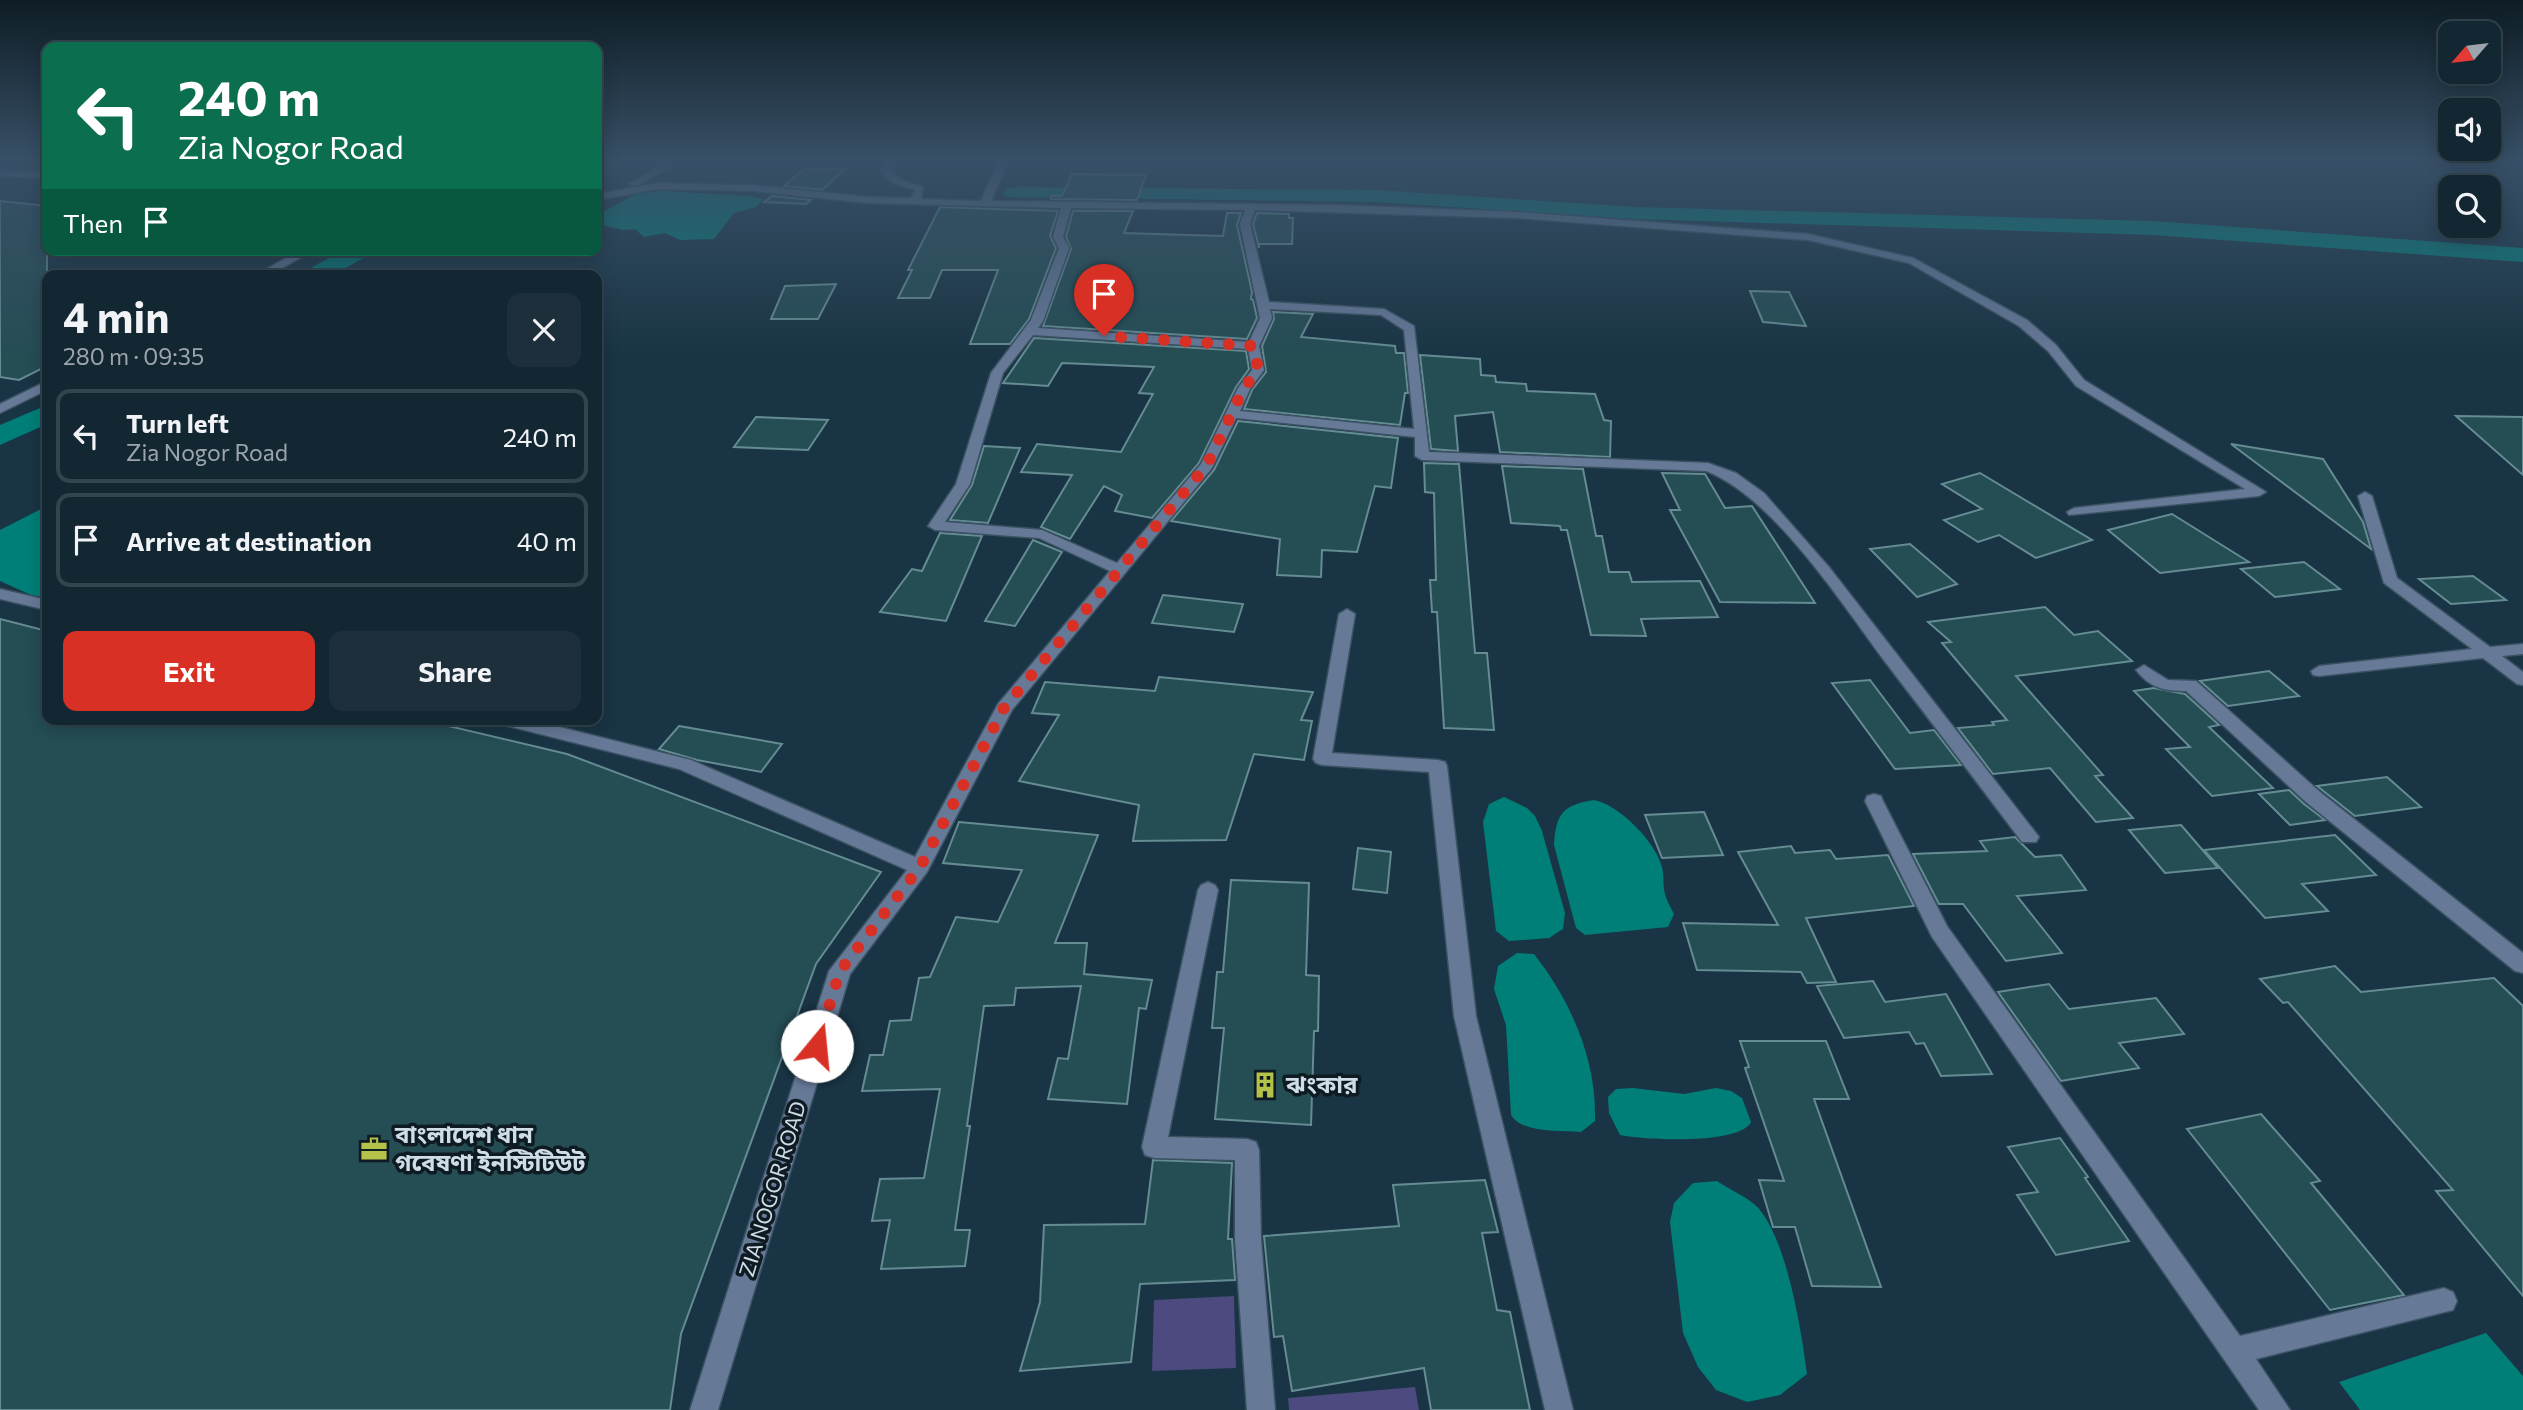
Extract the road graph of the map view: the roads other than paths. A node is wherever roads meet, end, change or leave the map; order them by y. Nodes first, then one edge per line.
1 (1061, 225) edge
2 (1245, 225) edge
3 (1647, 225) edge
4 (297, 256) edge
5 (271, 270) edge
6 (1264, 304) junction
7 (1029, 331) junction
8 (1254, 346) junction
9 (42, 388) edge
10 (0, 409) edge
11 (1231, 414) junction
12 (1422, 434) junction
13 (2365, 496) dead end
14 (2074, 512) dead end
15 (1119, 570) junction
16 (0, 594) edge
17 (42, 604) edge
18 (1347, 614) dead end
19 (2523, 649) edge
20 (2487, 653) junction
21 (2144, 670) dead end
22 (2319, 671) dead end
23 (2523, 680) edge
24 (528, 725) edge
25 (1874, 801) dead end
26 (2029, 837) dead end
27 (920, 867) junction
28 (1208, 890) dead end
29 (2523, 965) edge
30 (2444, 1301) dead end
31 (2233, 1351) junction
32 (704, 1410) edge
33 (1261, 1410) edge
34 (1559, 1410) edge
35 (2276, 1410) edge

1 - 7 street
2 - 6 street, ZIA NOGOR ROAD
3 - 14 street
4 - 5 street
6 - 8 street, ZIA NOGOR ROAD
6 - 12 street
7 - 8 street
7 - 15 street
8 - 11 street, ZIA NOGOR ROAD
9 - 10 street
11 - 12 street
11 - 15 street, ZIA NOGOR ROAD
12 - 26 street
13 - 20 street
15 - 27 street, ZIA NOGOR ROAD
16 - 17 street
18 - 34 street
19 - 20 street
20 - 22 street
20 - 23 street
21 - 29 street
24 - 27 street
25 - 31 street
27 - 32 street, ZIA NOGOR ROAD
28 - 33 street
30 - 31 street
31 - 35 street

